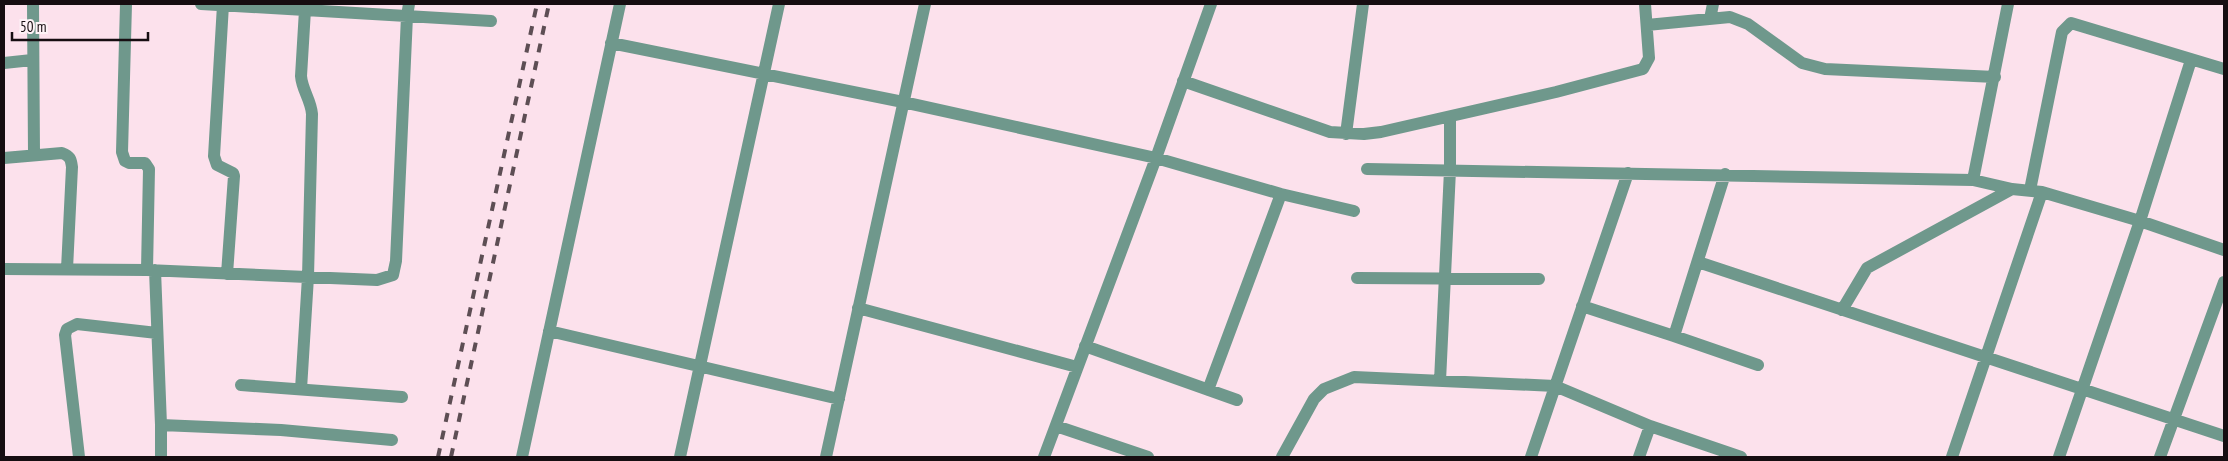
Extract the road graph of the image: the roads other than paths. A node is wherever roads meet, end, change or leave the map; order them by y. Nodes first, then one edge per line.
1 (33, 4) edge
2 (126, 4) edge
3 (201, 4) edge
4 (620, 4) edge
5 (779, 4) edge
6 (925, 4) edge
7 (1211, 4) edge
8 (1363, 4) edge
9 (1645, 4) edge
10 (1713, 4) edge
11 (2008, 4) edge
12 (223, 5) junction
13 (253, 5) edge
14 (335, 8) edge
15 (304, 10) junction
16 (408, 10) edge
17 (1710, 19) junction
18 (491, 21) dead end
19 (1647, 25) junction
20 (611, 43) junction
21 (32, 60) junction
22 (2191, 60) junction
23 (4, 63) edge
24 (2224, 69) edge
25 (764, 74) junction
26 (1995, 77) junction
27 (1183, 81) junction
28 (903, 102) junction
29 (1450, 118) junction
30 (1346, 134) junction
31 (34, 154) junction
32 (4, 158) edge
33 (1156, 158) junction
34 (1367, 169) dead end
35 (1450, 170) junction
36 (1628, 172) junction
37 (1725, 174) junction
38 (1973, 180) junction
39 (2012, 189) junction
40 (2036, 191) junction
41 (1281, 194) junction
42 (1354, 210) dead end
43 (2140, 220) junction
44 (2224, 250) edge
45 (1698, 262) junction
46 (4, 269) edge
47 (67, 269) junction
48 (151, 270) junction
49 (227, 274) junction
50 (308, 277) junction
51 (1357, 278) dead end
52 (1445, 279) junction
53 (1539, 279) dead end
54 (2224, 282) edge
55 (1582, 306) junction
56 (858, 308) junction
57 (1842, 310) junction
58 (549, 331) junction
59 (157, 333) junction
60 (1674, 336) junction
61 (1085, 346) junction
62 (1985, 358) junction
63 (1758, 365) dead end
64 (699, 366) junction
65 (1077, 367) junction
66 (1440, 380) junction
67 (241, 385) dead end
68 (1555, 386) junction
69 (301, 389) junction
70 (2082, 389) junction
71 (1208, 390) junction
72 (402, 397) dead end
73 (839, 399) junction
74 (1237, 400) dead end
75 (2174, 418) junction
76 (161, 424) junction
77 (1056, 426) junction
78 (1650, 426) junction
79 (2224, 436) edge
80 (392, 440) dead end
81 (79, 457) edge
82 (161, 457) edge
83 (522, 457) edge
84 (680, 457) edge
85 (826, 457) edge
86 (1044, 457) edge
87 (1148, 457) edge
88 (1282, 457) edge
89 (1531, 457) edge
90 (1639, 457) edge
91 (1742, 457) edge
92 (1952, 457) edge
93 (2059, 457) edge
94 (2160, 457) edge

1 - 21 street
2 - 48 street
3 - 12 street
4 - 20 street
5 - 25 street
6 - 28 street
7 - 27 street
8 - 30 street
9 - 19 street
10 - 17 street
11 - 26 street
12 - 13 street
12 - 49 street
13 - 15 street
14 - 15 street
14 - 16 street
15 - 50 street
16 - 18 street
16 - 50 street
17 - 19 street
17 - 26 street
19 - 29 street
20 - 25 street
20 - 58 street
21 - 23 street
21 - 31 street
22 - 24 street
22 - 40 street
22 - 43 street
25 - 28 street
25 - 64 street
26 - 38 street
27 - 30 street
27 - 33 street
28 - 33 street
28 - 56 street
29 - 30 street
29 - 35 street
31 - 32 street
31 - 47 street
33 - 41 street
33 - 61 street
34 - 35 street
35 - 36 street
35 - 52 street
36 - 37 street
36 - 55 street
37 - 38 street
37 - 45 street
38 - 39 street
39 - 40 street
39 - 57 street
40 - 43 street
40 - 62 street
41 - 42 street
41 - 71 street
43 - 44 street
43 - 70 street
45 - 57 street
45 - 60 street
46 - 47 street
47 - 48 street
48 - 49 street
48 - 59 street
49 - 50 street
50 - 69 street
51 - 52 street
52 - 53 street
52 - 66 street
54 - 75 street
55 - 60 street
55 - 68 street
56 - 65 street
56 - 73 street
57 - 62 street
58 - 64 street
58 - 83 street
59 - 76 street
59 - 81 street
60 - 63 street
61 - 65 street
61 - 71 street
62 - 70 street
62 - 92 street
64 - 73 street
64 - 84 street
65 - 77 street
66 - 68 street
66 - 88 street
67 - 69 street
68 - 78 street
68 - 89 street
69 - 72 street
70 - 75 street
70 - 93 street
71 - 74 street
73 - 85 street
75 - 79 street
75 - 94 street
76 - 80 street
76 - 82 street
77 - 86 street
77 - 87 street
78 - 90 street
78 - 91 street

